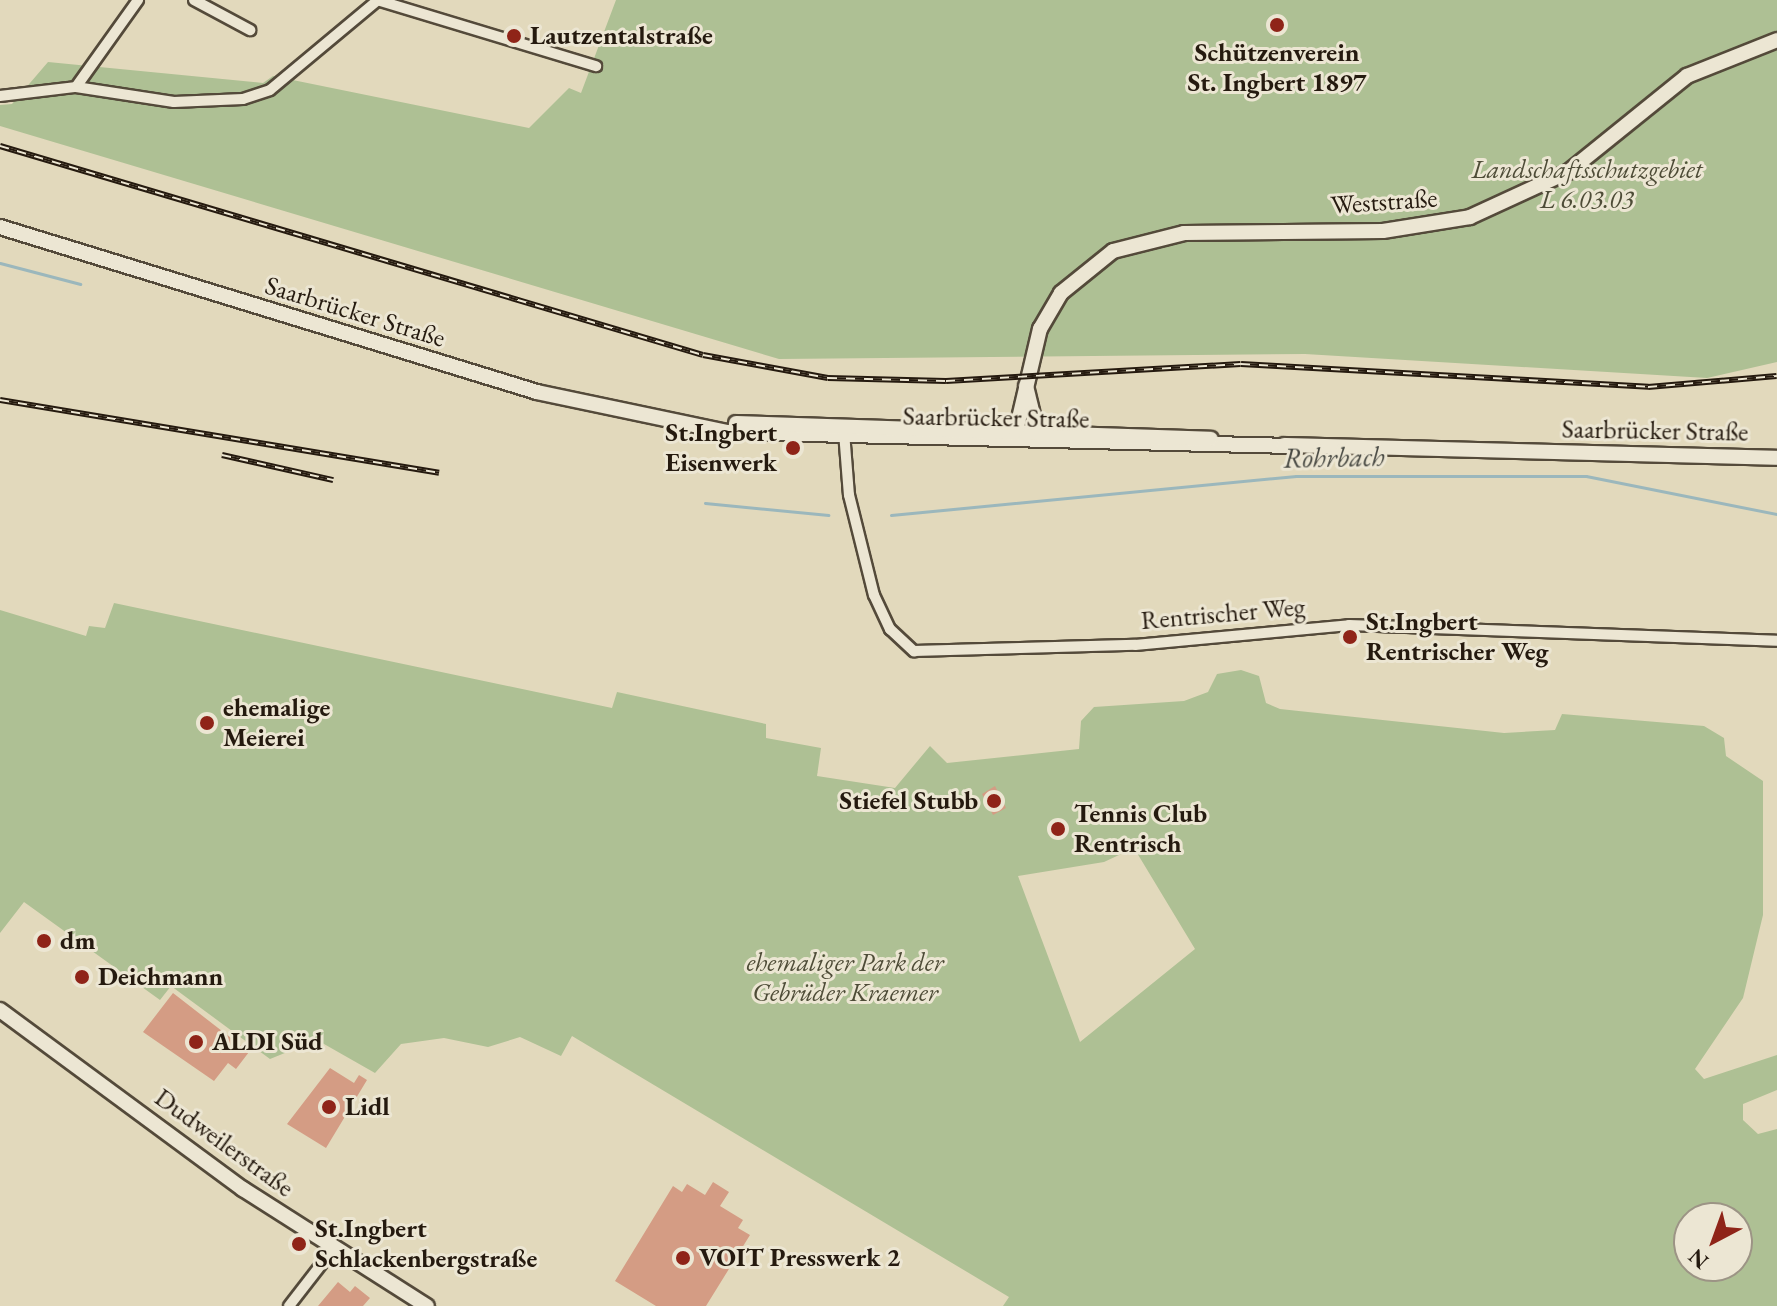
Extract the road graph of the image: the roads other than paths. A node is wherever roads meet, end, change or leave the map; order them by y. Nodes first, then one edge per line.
1 (138, 0) edge
2 (194, 0) edge
3 (378, 0) edge
4 (250, 30) dead end
5 (1777, 40) edge
6 (596, 66) dead end
7 (76, 87) junction
8 (0, 96) edge
9 (0, 227) edge
10 (1026, 386) junction
11 (1016, 431) junction
12 (844, 434) junction
13 (1033, 437) junction
14 (1777, 458) edge
15 (1777, 641) edge
16 (0, 1010) edge
17 (334, 1248) junction
18 (289, 1306) edge
19 (427, 1306) edge

1 - 7 street
2 - 4 street
3 - 6 street
3 - 7 street
5 - 10 main road, Weststraße
7 - 8 street
9 - 12 main road, Saarbrücker Straße
10 - 11 main road, Weststraße
10 - 13 main road
11 - 12 main road, Saarbrücker Straße
11 - 13 main road
12 - 13 main road, Saarbrücker Straße
12 - 15 street, Rentrischer Weg
13 - 14 main road, Saarbrücker Straße
16 - 17 main road, Dudweilerstraße
17 - 18 street
17 - 19 main road, Dudweilerstraße

